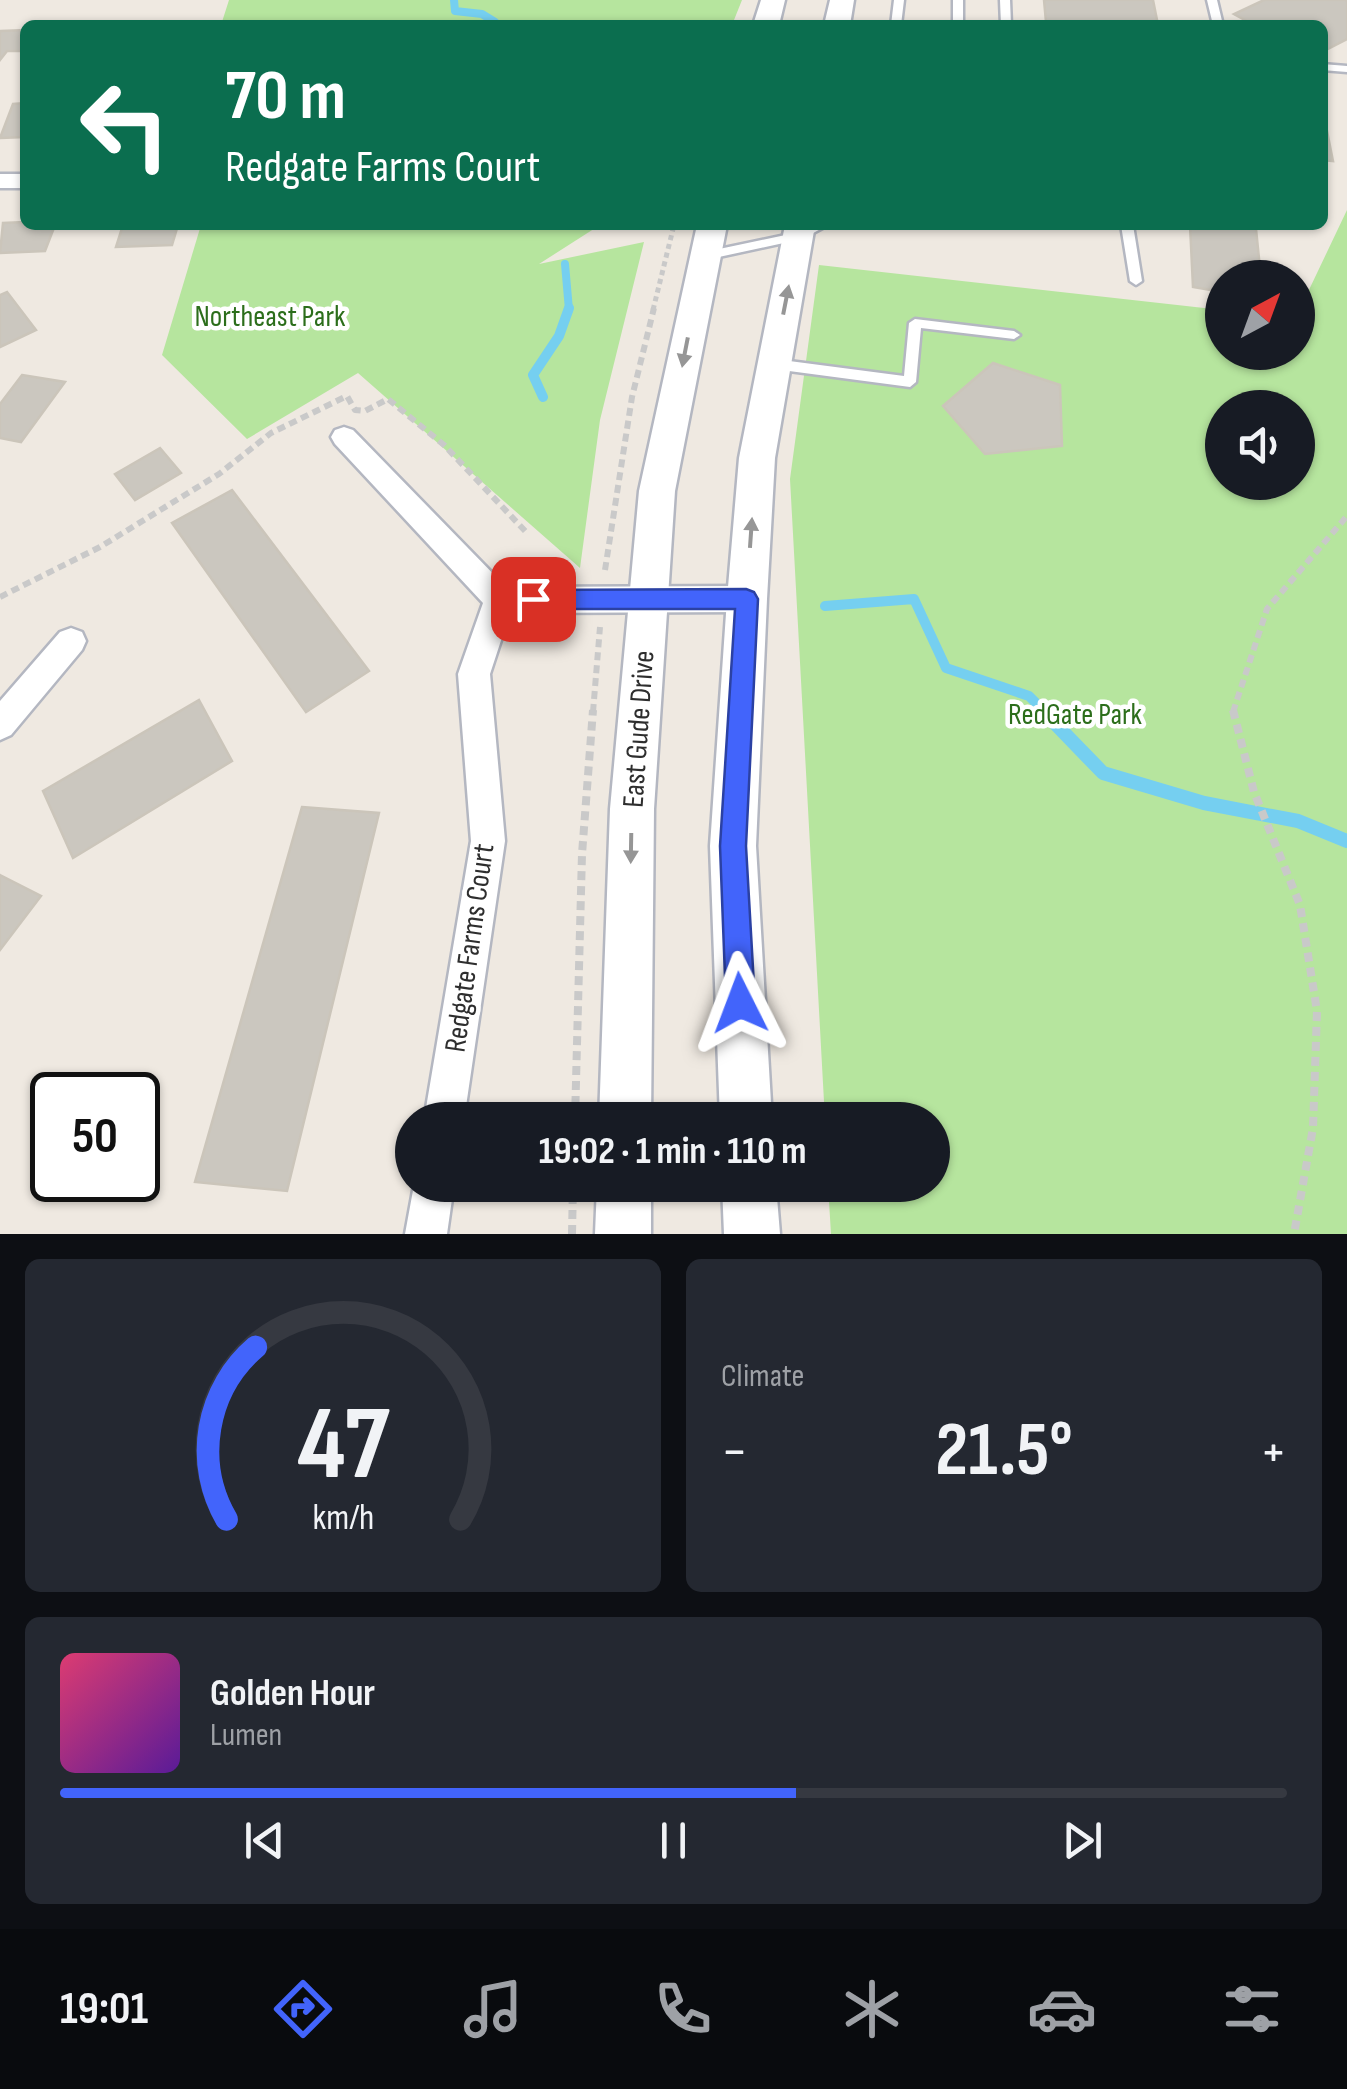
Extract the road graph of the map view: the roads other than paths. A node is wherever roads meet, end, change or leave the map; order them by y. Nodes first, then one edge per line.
1 (797, 230) edge
2 (806, 230) edge
3 (1128, 230) edge
4 (708, 240) edge
5 (1136, 281) dead end
6 (1014, 335) dead end
7 (774, 364) junction
8 (344, 437) dead end
9 (746, 599) junction
10 (498, 600) junction
11 (648, 600) junction
12 (71, 641) dead end
13 (0, 724) edge
14 (447, 1102) edge
15 (625, 1102) edge
16 (745, 1102) edge
17 (431, 1202) edge
18 (624, 1202) edge
19 (751, 1202) edge
20 (426, 1234) edge
21 (623, 1234) edge
22 (752, 1234) edge

1 - 4 lane
7 -> 2 main road
3 - 5 lane
4 -> 11 main road, East Gude Drive
6 - 7 lane
9 -> 7 main road
8 - 10 street
9 - 11 street
9 - 16 main road
10 - 11 street
10 - 14 street, Redgate Farms Court
11 -> 15 main road, East Gude Drive
12 - 13 street
17 - 20 street
18 - 21 main road
19 - 22 main road

